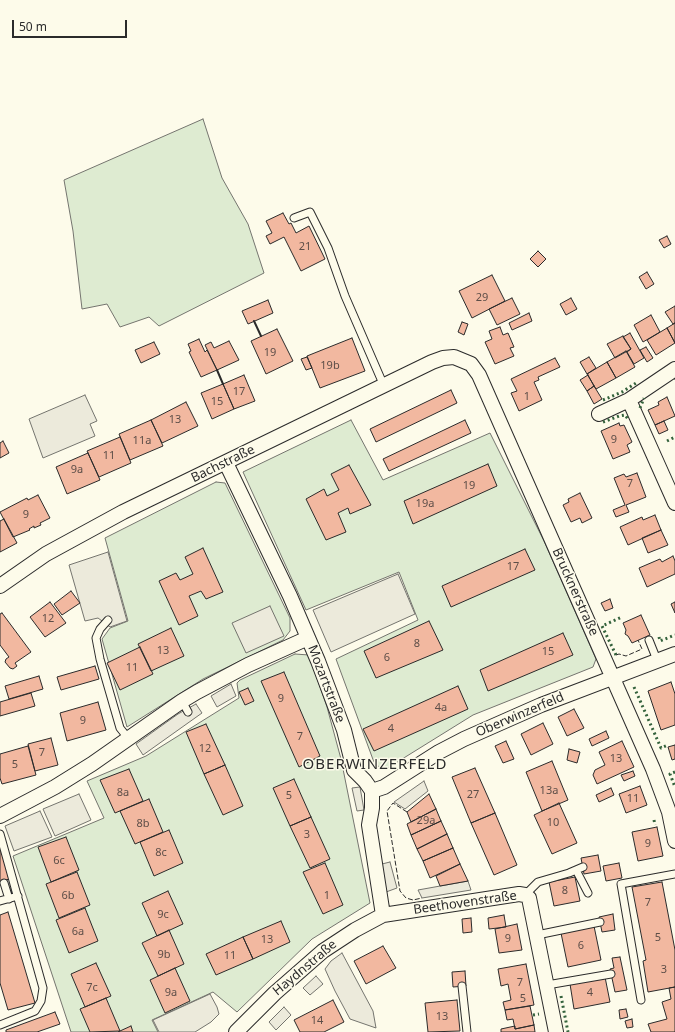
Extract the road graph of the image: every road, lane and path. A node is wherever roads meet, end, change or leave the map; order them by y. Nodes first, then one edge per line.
1 (294, 218) dead end
2 (454, 357) joint
3 (675, 369) edge
4 (384, 386) junction
5 (629, 400) junction
6 (599, 414) dead end
7 (226, 463) junction
8 (675, 503) edge
9 (0, 586) edge
10 (108, 620) dead end
11 (308, 638) junction
12 (649, 640) dead end
13 (675, 654) edge
14 (657, 660) junction
15 (613, 677) junction
16 (136, 736) junction
17 (372, 792) junction
18 (0, 816) edge
19 (0, 834) edge
20 (675, 841) edge
21 (675, 874) edge
22 (4, 883) dead end
23 (588, 893) dead end
24 (18, 896) junction
25 (527, 896) junction
26 (9, 899) junction
27 (0, 901) edge
28 (383, 915) junction
29 (600, 922) dead end
30 (537, 935) junction
31 (611, 974) dead end
32 (547, 985) junction
33 (462, 986) dead end
34 (641, 1000) dead end
35 (0, 1025) edge
36 (236, 1032) edge
37 (467, 1032) edge
38 (556, 1032) edge

1 - 4 lane
2 - 4 street, Bachstraße
2 - 15 street, Brucknerstraße
3 - 5 street
4 - 7 street, Bachstraße
5 - 6 street
5 - 8 street
7 - 9 street, Bachstraße
7 - 11 street, Mozartstraße
10 - 16 lane
11 - 16 street
11 - 17 street, Mozartstraße
12 - 14 lane
13 - 14 street, Oberwinzerfeld
14 - 15 street, Oberwinzerfeld
15 - 17 street, Oberwinzerfeld
15 - 20 street, Brucknerstraße
16 - 18 street
17 - 28 street
19 - 24 lane
21 - 34 lane
22 - 26 lane
23 - 25 lane
24 - 26 lane
24 - 35 lane
25 - 28 street, Beethovenstraße
25 - 30 street, Beethovenstraße
26 - 27 lane
28 - 36 street, Haydnstraße
29 - 30 lane
30 - 32 street, Beethovenstraße
31 - 32 lane
32 - 38 street, Beethovenstraße
33 - 37 lane

